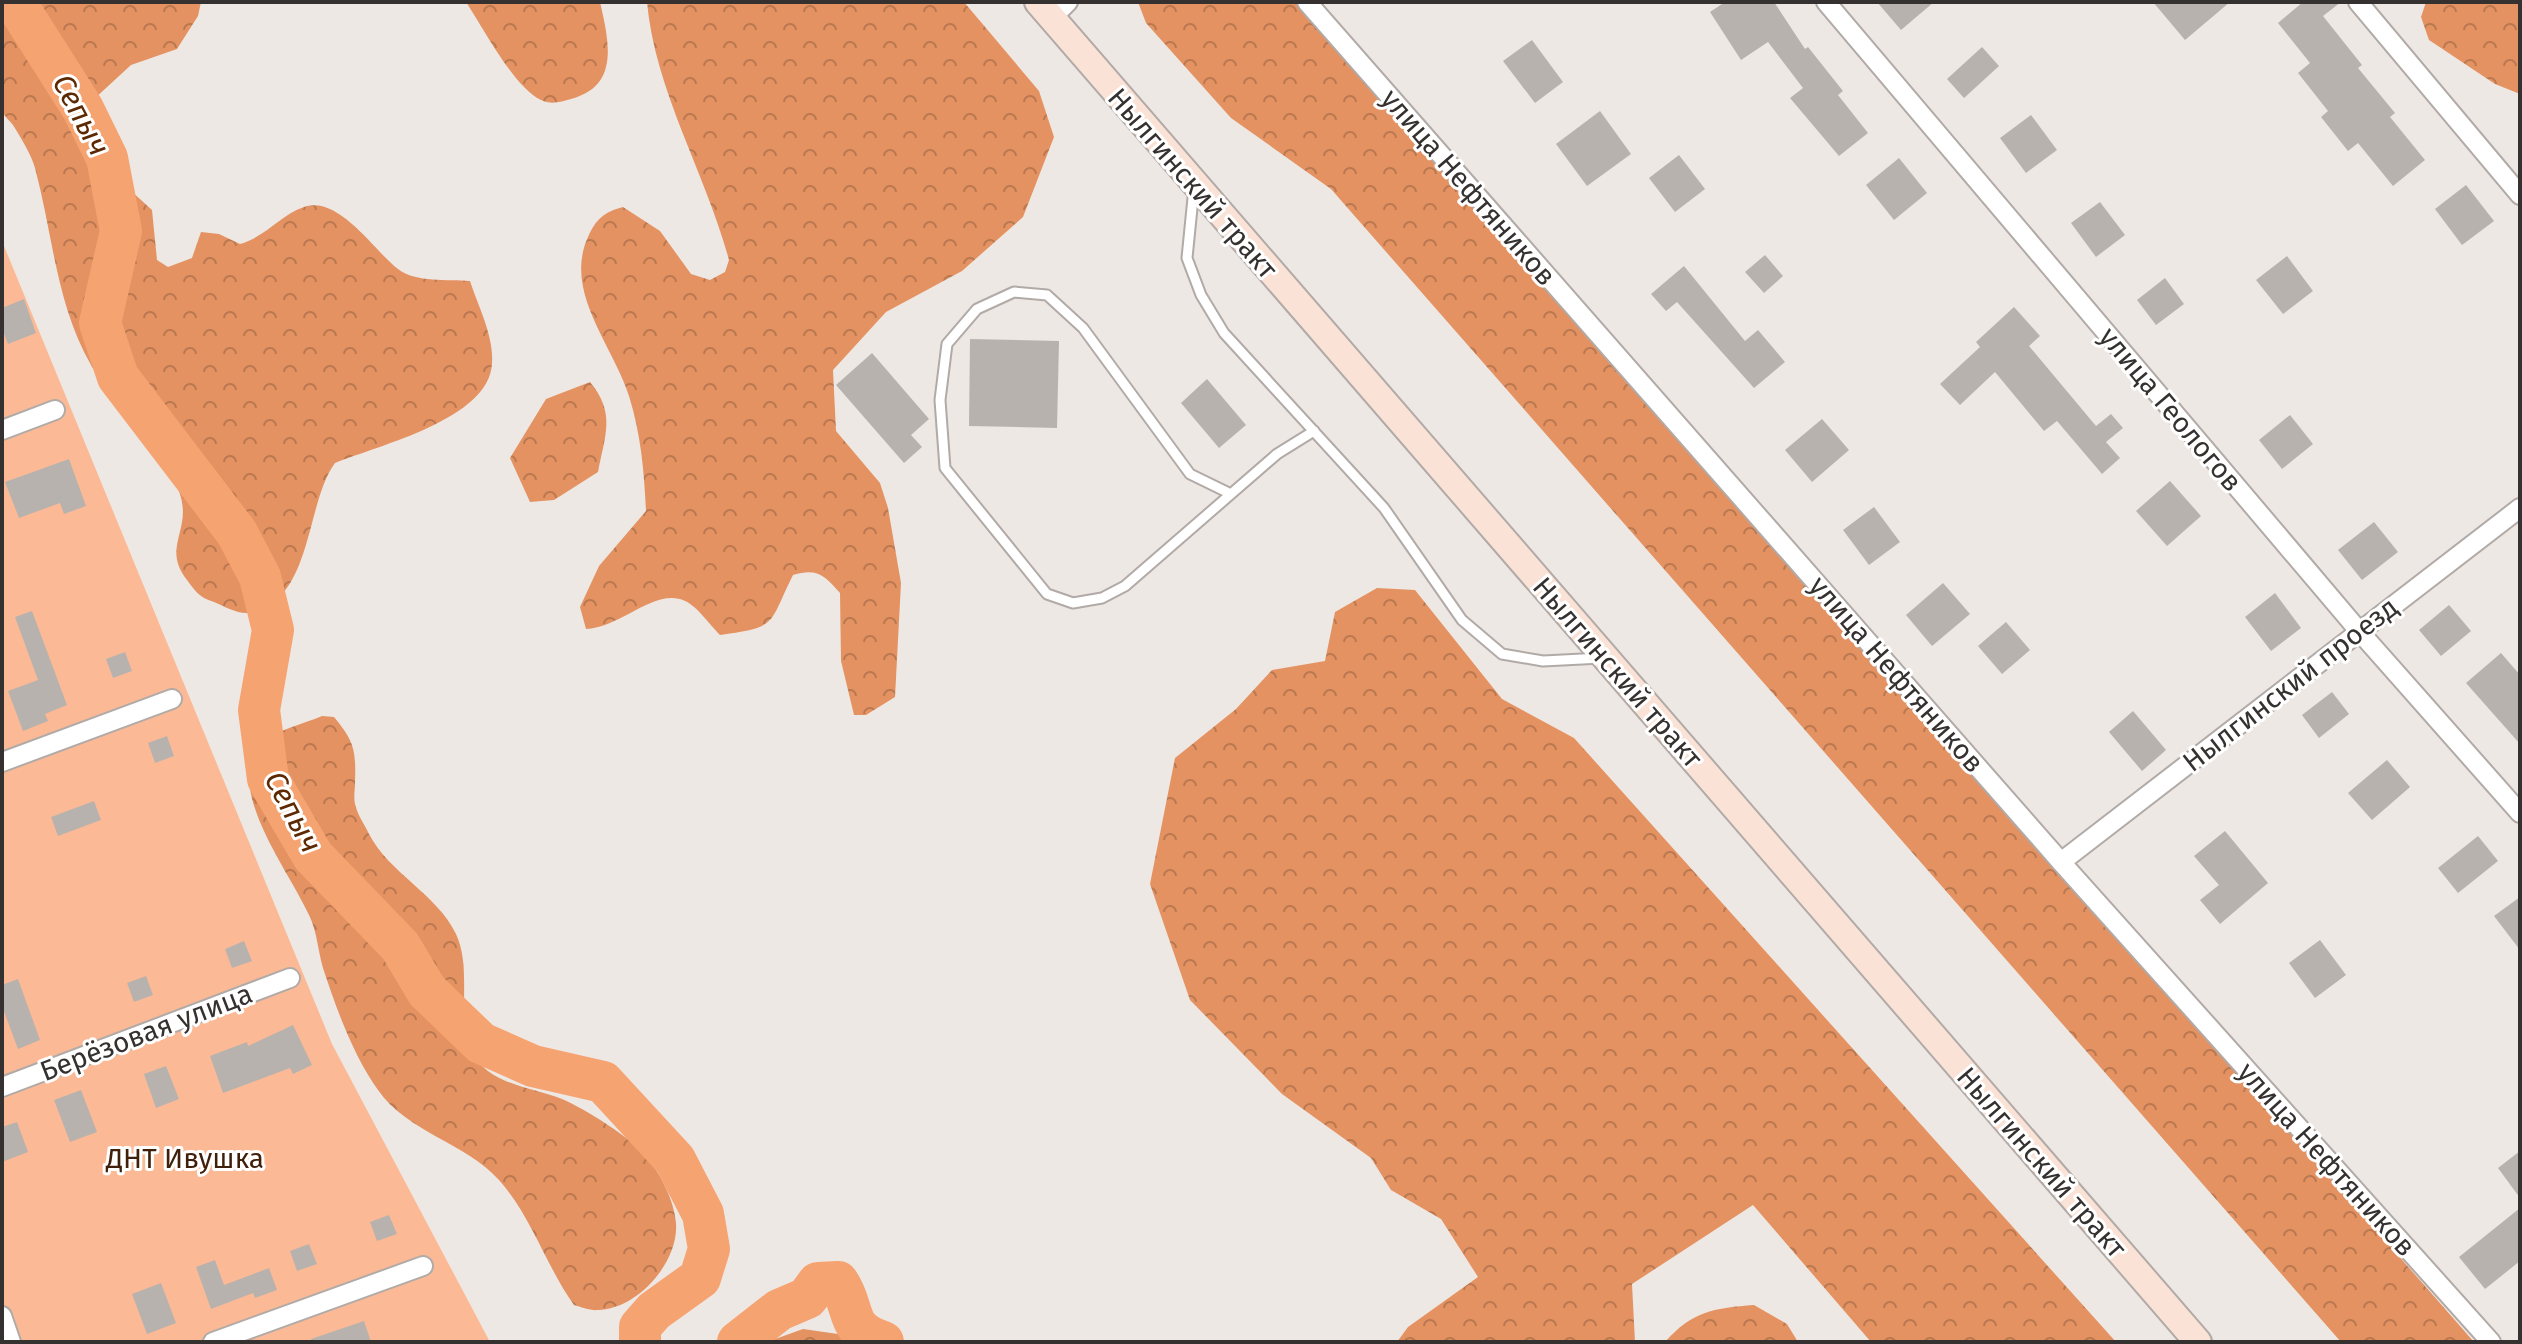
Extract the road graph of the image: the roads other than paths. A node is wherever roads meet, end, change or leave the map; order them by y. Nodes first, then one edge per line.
1 (1307, 2) edge
2 (1826, 2) edge
3 (2358, 2) edge
4 (1053, 7) edge
5 (1194, 185) junction
6 (2520, 195) edge
7 (55, 410) dead end
8 (2, 430) edge
9 (1314, 431) junction
10 (1231, 494) junction
11 (2520, 508) edge
12 (2359, 631) junction
13 (1605, 658) junction
14 (172, 699) dead end
15 (2, 762) edge
16 (2520, 813) edge
17 (2061, 862) junction
18 (290, 978) dead end
19 (2, 1087) edge
20 (423, 1266) dead end
21 (2, 1316) edge
22 (11, 1342) edge
23 (213, 1342) edge
24 (2198, 1342) edge
25 (2491, 1342) edge

1 - 17 street, улица Нефтяников
2 - 12 street, улица Геологов
3 - 6 street
4 - 5 main road, Нылгинский тракт
5 - 9 lane
5 - 13 main road, Нылгинский тракт
7 - 8 street
9 - 10 lane
9 - 13 lane
10 - 10 lane
11 - 12 street, Нылгинский проезд
12 - 16 street, улица Геологов
12 - 17 street, Нылгинский проезд
13 - 24 main road, Нылгинский тракт
14 - 15 street
17 - 25 street, улица Нефтяников
18 - 19 street, Берёзовая улица
20 - 23 street
21 - 22 street

